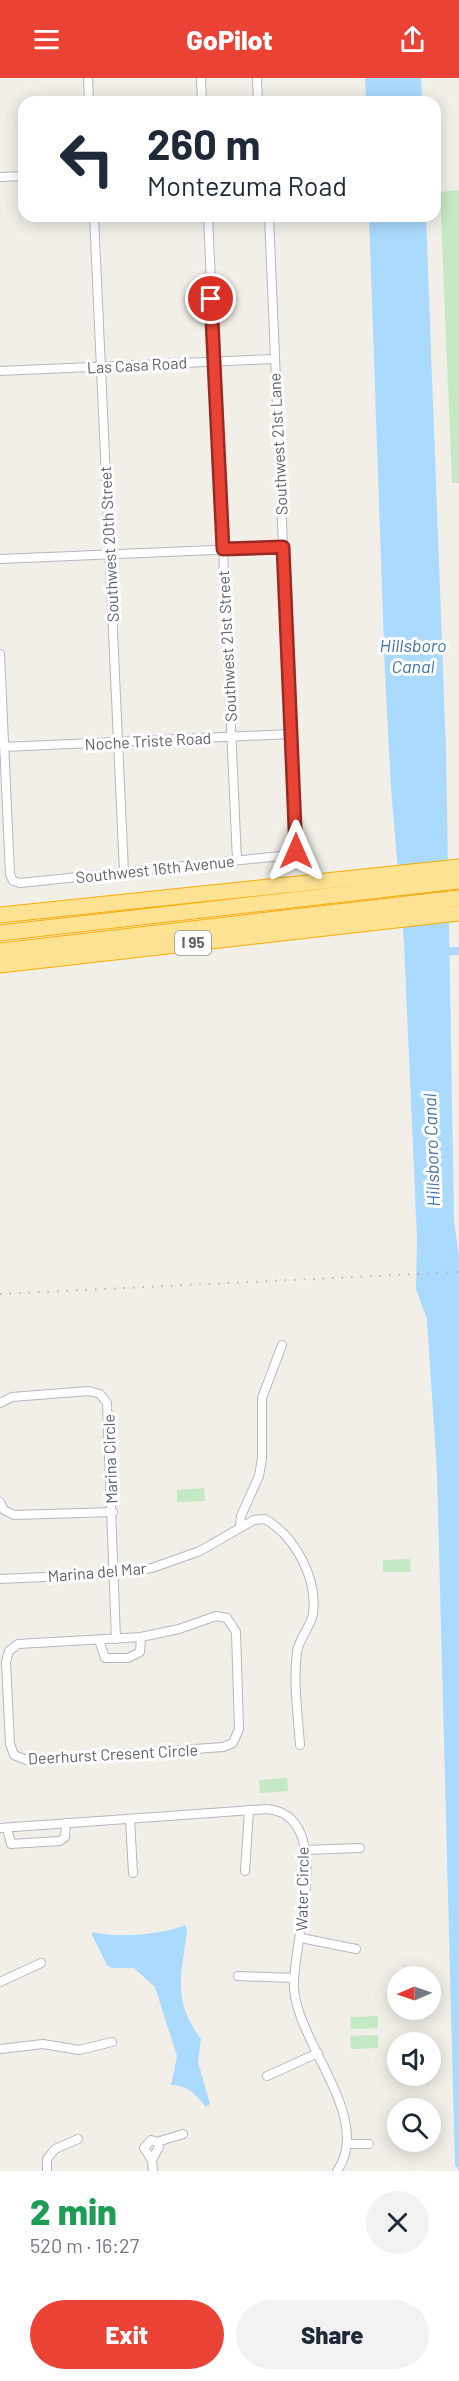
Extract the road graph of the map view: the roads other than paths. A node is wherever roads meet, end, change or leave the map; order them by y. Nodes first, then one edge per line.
1 (88, 78) edge
2 (201, 78) edge
3 (257, 78) edge
4 (89, 96) edge
5 (202, 96) edge
6 (258, 96) edge
7 (18, 176) edge
8 (0, 177) edge
9 (94, 222) edge
10 (207, 222) edge
11 (269, 222) edge
12 (274, 358) junction
13 (214, 361) junction
14 (101, 366) junction
15 (0, 371) edge
16 (283, 547) junction
17 (223, 549) junction
18 (109, 554) junction
19 (0, 559) edge
20 (0, 654) edge
21 (291, 734) junction
22 (231, 737) junction
23 (118, 742) junction
24 (4, 747) junction
25 (296, 851) joint
26 (237, 860) junction
27 (459, 867) edge
28 (124, 872) junction
29 (384, 881) junction
30 (459, 881) edge
31 (459, 898) edge
32 (386, 913) junction
33 (459, 913) edge
34 (0, 915) edge
35 (0, 933) edge
36 (0, 951) edge
37 (0, 965) edge
38 (282, 1345) dead end
39 (0, 1404) edge
40 (0, 1502) edge
41 (113, 1512) junction
42 (240, 1526) junction
43 (114, 1574) junction
44 (0, 1579) edge
45 (141, 1637) junction
46 (116, 1639) junction
47 (99, 1640) junction
48 (300, 1745) dead end
49 (249, 1810) junction
50 (130, 1819) junction
51 (66, 1824) junction
52 (3, 1828) edge
53 (360, 1848) dead end
54 (304, 1850) junction
55 (245, 1871) dead end
56 (133, 1873) dead end
57 (301, 1938) junction
58 (356, 1949) dead end
59 (42, 1963) dead end
60 (238, 1976) dead end
61 (294, 1978) junction
62 (0, 1982) edge
63 (112, 2042) dead end
64 (0, 2049) edge
65 (318, 2054) junction
66 (267, 2076) dead end
67 (183, 2134) dead end
68 (78, 2139) dead end
69 (157, 2142) junction
70 (348, 2144) junction
71 (369, 2144) dead end
72 (152, 2160) junction
73 (47, 2171) edge
74 (153, 2171) edge
75 (337, 2171) edge

1 - 4 street
2 - 5 street
3 - 6 street
7 - 8 street
9 - 14 street, Southwest 20th Street
10 - 13 street, Southwest 21st Street
11 - 12 street, Southwest 21st Lane
12 - 13 street, Las Casa Road
12 - 16 street, Southwest 21st Lane
13 - 14 street, Las Casa Road
13 - 17 street, Southwest 21st Street
14 - 15 street, Las Casa Road
14 - 18 street, Southwest 20th Street
16 - 17 street
16 - 21 street, Southwest 21st Lane
17 - 18 street
17 - 22 street, Southwest 21st Street
18 - 19 street
18 - 23 street, Southwest 20th Street
20 - 24 street
21 - 22 street, Noche Triste Road
21 - 25 street, Southwest 21st Lane
22 - 23 street, Noche Triste Road
22 - 26 street, Southwest 21st Street
23 - 24 street, Noche Triste Road
23 - 28 street, Southwest 20th Street
24 - 28 street, Southwest 16th Avenue
25 - 26 street, Southwest 16th Avenue
26 - 28 street, Southwest 16th Avenue
27 - 29 highway
29 - 30 highway
29 - 34 highway
29 - 35 highway
31 - 32 highway
32 - 33 highway, I 95
32 - 36 highway
32 - 37 highway, I 95
38 - 42 street
39 - 41 street, Marina Circle
40 - 41 street, Marina Circle
41 - 43 street
42 - 43 street, Marina del Mar
42 - 48 street, Marina del Mar
43 - 44 street, Marina del Mar
43 - 46 street
45 - 46 street, Deerhurst Cresent Circle
45 - 47 street
45 - 47 street, Deerhurst Cresent Circle
46 - 47 street, Deerhurst Cresent Circle
49 - 50 street, Water Circle
49 - 54 street, Water Circle
49 - 55 street
50 - 51 street, Water Circle
50 - 56 street
51 - 52 street, Water Circle
51 - 52 street
53 - 54 street
54 - 57 street, Water Circle
57 - 58 street
57 - 61 street, Water Circle
59 - 62 street
60 - 61 street
61 - 65 street, Water Circle
63 - 64 street
65 - 66 street
65 - 70 street, Water Circle
67 - 69 street
68 - 73 street
69 - 72 street
69 - 72 street
70 - 71 street
70 - 75 street
72 - 74 street

